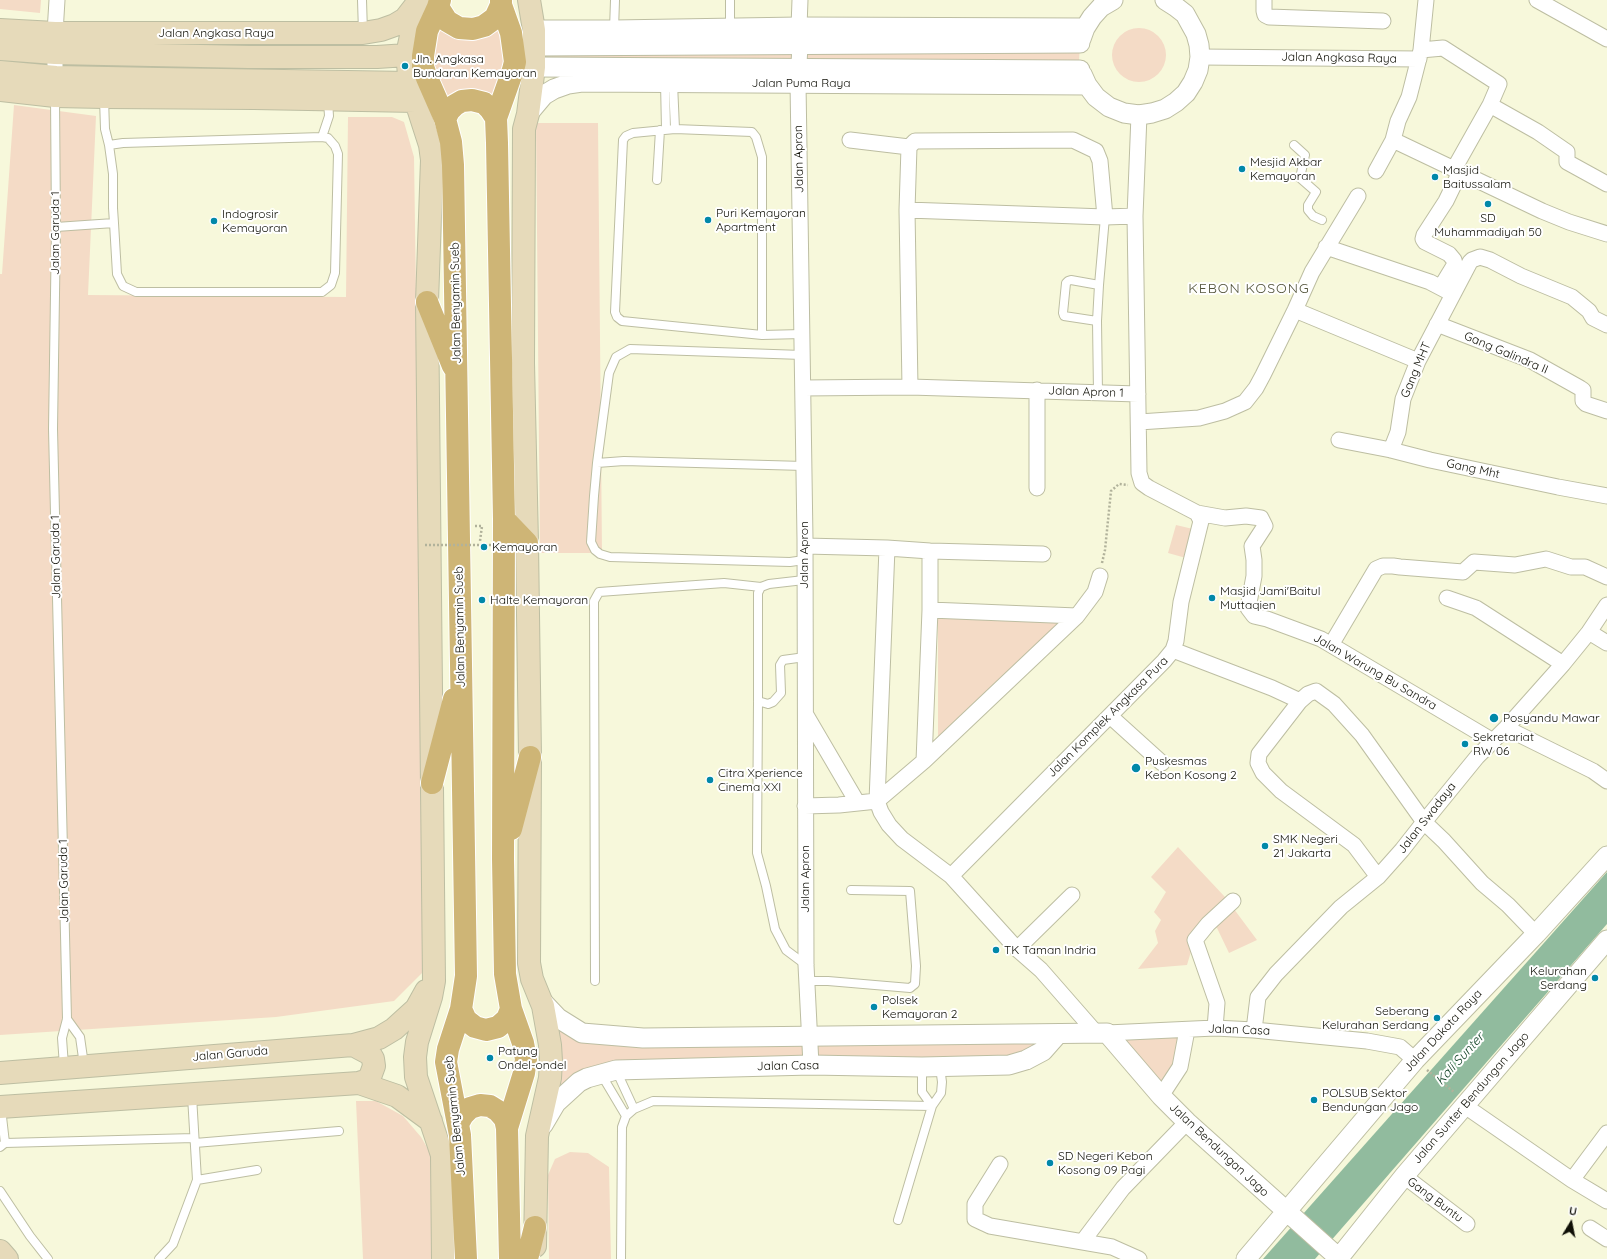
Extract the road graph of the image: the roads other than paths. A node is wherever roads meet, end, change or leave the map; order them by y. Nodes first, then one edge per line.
1 (57, 0) edge
2 (362, 0) edge
3 (529, 0) edge
4 (615, 0) edge
5 (730, 0) edge
6 (800, 0) edge
7 (1113, 0) edge
8 (1165, 0) edge
9 (1264, 0) edge
10 (1426, 0) edge
11 (1537, 0) edge
12 (430, 2) edge
13 (501, 3) edge
14 (1383, 21) dead end
15 (730, 28) junction
16 (0, 30) edge
17 (614, 30) junction
18 (363, 33) junction
19 (1082, 35) junction
20 (799, 36) junction
21 (1607, 39) edge
22 (55, 43) junction
23 (534, 48) junction
24 (0, 49) edge
25 (1420, 54) junction
26 (401, 55) junction
27 (1200, 57) junction
28 (0, 72) edge
29 (799, 76) junction
30 (1084, 77) junction
31 (669, 83) junction
32 (55, 86) junction
33 (254, 89) junction
34 (408, 89) junction
35 (0, 90) edge
36 (104, 97) junction
37 (328, 100) junction
38 (1490, 105) junction
39 (528, 114) junction
40 (1139, 115) junction
41 (445, 118) junction
42 (496, 118) junction
43 (667, 129) junction
44 (322, 137) junction
45 (850, 140) dead end
46 (1394, 140) junction
47 (109, 145) junction
48 (1294, 146) dead end
49 (909, 147) junction
50 (1376, 171) dead end
51 (1457, 171) junction
52 (657, 180) dead end
53 (1607, 184) edge
54 (1358, 196) dead end
55 (906, 210) junction
56 (1135, 216) junction
57 (1105, 217) junction
58 (1607, 219) edge
59 (1322, 220) dead end
60 (114, 223) junction
61 (56, 228) junction
62 (1603, 233) edge
63 (1326, 247) junction
64 (1099, 285) junction
65 (1447, 291) junction
66 (427, 302) junction
67 (1295, 310) junction
68 (1097, 321) junction
69 (1437, 324) junction
70 (1607, 325) edge
71 (762, 334) junction
72 (802, 334) junction
73 (802, 356) junction
74 (1418, 360) junction
75 (458, 378) junction
76 (910, 387) junction
77 (803, 388) junction
78 (1036, 390) junction
79 (1098, 393) junction
80 (1138, 394) junction
81 (1607, 411) edge
82 (1139, 422) junction
83 (1339, 440) dead end
84 (1391, 450) junction
85 (597, 463) junction
86 (804, 466) junction
87 (1037, 488) dead end
88 (1607, 496) edge
89 (1197, 513) junction
90 (504, 519) junction
91 (529, 544) junction
92 (887, 548) junction
93 (930, 551) junction
94 (805, 553) junction
95 (1043, 554) dead end
96 (1100, 576) road end
97 (1607, 577) edge
98 (804, 580) junction
99 (761, 587) junction
100 (1447, 598) dead end
101 (1607, 605) edge
102 (930, 610) junction
103 (1077, 616) junction
104 (1589, 632) junction
105 (1607, 643) edge
106 (1331, 645) junction
107 (1173, 650) junction
108 (805, 657) junction
109 (1563, 664) junction
110 (460, 674) junction
111 (758, 701) junction
112 (1300, 701) junction
113 (805, 713) junction
114 (1110, 716) junction
115 (1506, 728) junction
116 (1493, 741) junction
117 (530, 757) junction
118 (924, 762) junction
119 (1162, 763) dead end
120 (1607, 782) edge
121 (432, 783) junction
122 (877, 801) junction
123 (857, 802) junction
124 (805, 806) junction
125 (1424, 822) junction
126 (1607, 856) edge
127 (503, 859) junction
128 (951, 876) junction
129 (1378, 877) junction
130 (851, 890) dead end
131 (1072, 895) dead end
132 (1233, 901) dead end
133 (1536, 934) junction
134 (1607, 940) edge
135 (1017, 949) junction
136 (806, 965) junction
137 (434, 981) junction
138 (595, 981) dead end
139 (807, 981) junction
140 (540, 998) junction
141 (461, 1009) junction
142 (511, 1009) junction
143 (67, 1019) junction
144 (1215, 1028) junction
145 (1187, 1030) junction
146 (1254, 1030) junction
147 (1102, 1033) junction
148 (1058, 1034) junction
149 (809, 1036) junction
150 (353, 1044) junction
151 (1418, 1063) junction
152 (811, 1065) junction
153 (74, 1067) junction
154 (931, 1067) junction
155 (608, 1072) junction
156 (0, 1073) edge
157 (359, 1083) junction
158 (192, 1094) junction
159 (1161, 1096) junction
160 (1460, 1099) junction
161 (932, 1106) junction
162 (1, 1107) edge
163 (634, 1109) junction
164 (626, 1116) junction
165 (431, 1121) junction
166 (1187, 1122) junction
167 (458, 1124) junction
168 (508, 1128) junction
169 (339, 1131) dead end
170 (1607, 1133) edge
171 (537, 1136) junction
172 (194, 1140) junction
173 (2, 1145) edge
174 (1000, 1164) dead end
175 (257, 1170) dead end
176 (1404, 1176) junction
177 (197, 1180) junction
178 (1572, 1180) junction
179 (0, 1191) edge
180 (1607, 1201) edge
181 (1288, 1214) junction
182 (898, 1220) dead end
183 (1467, 1224) dead end
184 (535, 1227) junction
185 (1590, 1228) dead end
186 (466, 1236) junction
187 (1607, 1239) edge
188 (1083, 1241) junction
189 (0, 1251) edge
190 (1336, 1256) edge
191 (7, 1259) edge
192 (48, 1259) edge
193 (159, 1259) edge
194 (443, 1259) edge
195 (455, 1259) edge
196 (466, 1259) edge
197 (510, 1259) edge
198 (527, 1259) edge
199 (535, 1259) edge
200 (622, 1259) edge
201 (1139, 1259) edge
202 (1246, 1259) edge

1 - 22 street
2 - 18 lane
3 - 23 main road
4 - 17 lane
5 - 15 lane
6 - 20 street, Jalan Apron
7 - 19 street
8 - 27 street
9 - 14 street
10 - 25 street
11 - 21 street
12 - 13 main road
12 - 18 main road, Jalan Angkasa Raya
12 - 26 main road, Jalan Benyamin Sueb
12 - 41 main road, Jalan Benyamin Sueb
13 - 42 main road
15 - 17 street
15 - 20 street
16 - 22 main road, Jalan Angkasa Raya
17 - 23 street
18 - 22 main road, Jalan Angkasa Raya
19 - 20 street
19 - 30 street
20 - 23 street
20 - 29 street, Jalan Apron
22 - 24 main road, Jalan Angkasa Raya
22 - 26 main road, Jalan Angkasa Raya
22 - 32 street
23 - 29 street, Jalan Puma Raya
23 - 39 main road
25 - 27 street, Jalan Angkasa Raya
25 - 38 street, Jalan Angkasa Raya
25 - 46 street
26 - 34 main road, Jalan Benyamin Sueb
27 - 40 street
28 - 32 main road
29 - 30 street, Jalan Puma Raya
29 - 31 street, Jalan Puma Raya
29 - 72 street, Jalan Apron
30 - 40 street
31 - 39 street, Jalan Puma Raya
31 - 43 lane
32 - 33 main road
32 - 35 main road
32 - 36 main road
32 - 61 lane, Jalan Garuda 1
33 - 34 main road
33 - 36 main road
33 - 37 main road
34 - 37 main road
34 - 66 main road, Jalan Benyamin Sueb
36 - 47 lane
37 - 44 lane
38 - 51 street, Jalan Angkasa Raya
38 - 53 street
39 - 91 main road
40 - 56 street, Jalan Apron 1
41 - 42 main road
41 - 75 main road, Jalan Benyamin Sueb
42 - 90 main road
43 - 52 lane
43 - 71 lane
43 - 71 lane
44 - 47 lane
44 - 60 lane
45 - 49 street
46 - 50 street
46 - 51 street
47 - 60 lane
48 - 59 lane
49 - 55 street
49 - 57 street
51 - 62 street
51 - 65 street, Gang MHT
54 - 63 street
55 - 57 street
55 - 76 street
56 - 57 street
56 - 80 street, Jalan Apron 1
57 - 64 lane
58 - 62 street
60 - 61 lane
61 - 143 lane, Jalan Garuda 1
63 - 65 street
63 - 67 street
64 - 68 lane
64 - 68 lane
65 - 69 street, Gang MHT
65 - 70 street, Gang MHT
66 - 75 main road
66 - 121 main road, Jalan Benyamin Sueb
67 - 74 street, Gang Mht
67 - 82 street
68 - 79 lane
69 - 74 street, Gang MHT
69 - 81 street, Gang Galindra II
71 - 72 lane
72 - 73 street, Jalan Apron
73 - 77 street, Jalan Apron
73 - 85 lane
74 - 84 street, Gang MHT
75 - 110 main road, Jalan Benyamin Sueb
76 - 77 street, Jalan Apron 1
76 - 78 street, Jalan Apron 1
77 - 86 street, Jalan Apron
78 - 79 street, Jalan Apron 1
78 - 87 street
79 - 80 street, Jalan Apron 1
80 - 82 street
82 - 89 street
83 - 84 street, Gang Mht
84 - 88 street, Gang Mht
85 - 86 lane
85 - 94 lane
86 - 94 street, Jalan Apron
89 - 106 street, Jalan Warung Bu Sandra
89 - 107 street, Jalan Komplek Angkasa Pura
90 - 91 main road
90 - 127 main road
91 - 117 main road
92 - 93 street
92 - 94 street
92 - 122 street
93 - 95 street
93 - 102 street
94 - 98 street, Jalan Apron
96 - 103 street
97 - 106 street
98 - 99 lane
98 - 108 street, Jalan Apron
99 - 111 lane
99 - 138 lane
100 - 109 street
101 - 104 street, Jalan Swadaya
102 - 103 street
102 - 118 street
103 - 118 street
104 - 105 street
104 - 109 street, Jalan Swadaya
106 - 116 street, Jalan Warung Bu Sandra
107 - 112 street
107 - 114 street, Jalan Komplek Angkasa Pura
108 - 111 lane
108 - 113 street, Jalan Apron
109 - 115 street, Jalan Swadaya
110 - 121 main road
110 - 141 main road, Jalan Benyamin Sueb
111 - 136 lane
112 - 125 street
112 - 129 street
113 - 123 street
113 - 124 street, Jalan Apron
114 - 119 street
114 - 128 street, Jalan Komplek Angkasa Pura
115 - 116 street, Jalan Swadaya
115 - 120 street
116 - 125 street, Jalan Swadaya
117 - 127 main road
117 - 140 main road
118 - 122 street
121 - 137 main road, Jalan Benyamin Sueb
122 - 123 street
122 - 128 street
123 - 124 street
124 - 136 street, Jalan Apron
125 - 129 street, Jalan Swadaya
125 - 133 street
126 - 133 street, Jalan Dakota Raya
127 - 142 main road
128 - 135 street
129 - 146 street, Jalan Swadaya
130 - 139 lane
131 - 135 street
132 - 144 street
133 - 151 street, Jalan Dakota Raya
134 - 160 street, Jalan Sunter Bendungan Jago
135 - 147 street
136 - 139 street, Jalan Apron
137 - 150 main road, Jalan Garuda
137 - 165 main road, Jalan Benyamin Sueb
139 - 149 street, Jalan Apron
140 - 149 street, Jalan Casa
140 - 171 main road
141 - 142 main road
141 - 167 main road, Jalan Benyamin Sueb
142 - 168 main road
143 - 153 lane, Jalan Garuda 1
143 - 153 lane
144 - 145 street, Jalan Casa
144 - 146 street, Jalan Casa
145 - 147 street, Jalan Casa
145 - 159 street
146 - 151 street, Jalan Casa
147 - 148 street, Jalan Casa
147 - 159 street, Jalan Bendungan Jago
148 - 149 street, Jalan Casa
148 - 154 street, Jalan Casa
149 - 152 street, Jalan Apron
150 - 153 main road, Jalan Garuda
150 - 157 main road
151 - 181 street, Jalan Dakota Raya
152 - 154 street, Jalan Casa
152 - 155 street, Jalan Casa
153 - 156 main road, Jalan Garuda
154 - 161 lane
154 - 161 lane
155 - 163 lane
155 - 164 lane
155 - 171 street, Jalan Casa
157 - 158 main road
157 - 165 main road
158 - 162 main road
158 - 172 lane
159 - 166 street, Jalan Bendungan Jago
160 - 176 street, Jalan Sunter Bendungan Jago
160 - 178 street
161 - 163 lane
161 - 182 lane
162 - 173 lane
163 - 164 lane
164 - 200 lane
165 - 194 main road, Jalan Benyamin Sueb
166 - 181 street, Jalan Bendungan Jago
166 - 188 street
167 - 168 main road
167 - 186 main road, Jalan Benyamin Sueb
168 - 197 main road
169 - 172 lane
170 - 178 street
171 - 184 main road
172 - 173 lane
172 - 177 lane
174 - 188 street
175 - 177 lane
176 - 183 street, Gang Buntu
176 - 190 street, Jalan Sunter Bendungan Jago
177 - 193 lane
178 - 180 street
179 - 192 lane
181 - 190 street, Jalan Bendungan Jago
181 - 202 street, Jalan Dakota Raya
184 - 198 main road
184 - 199 main road
185 - 187 street
186 - 195 main road
186 - 196 main road, Jalan Benyamin Sueb
188 - 201 street
189 - 191 main road

